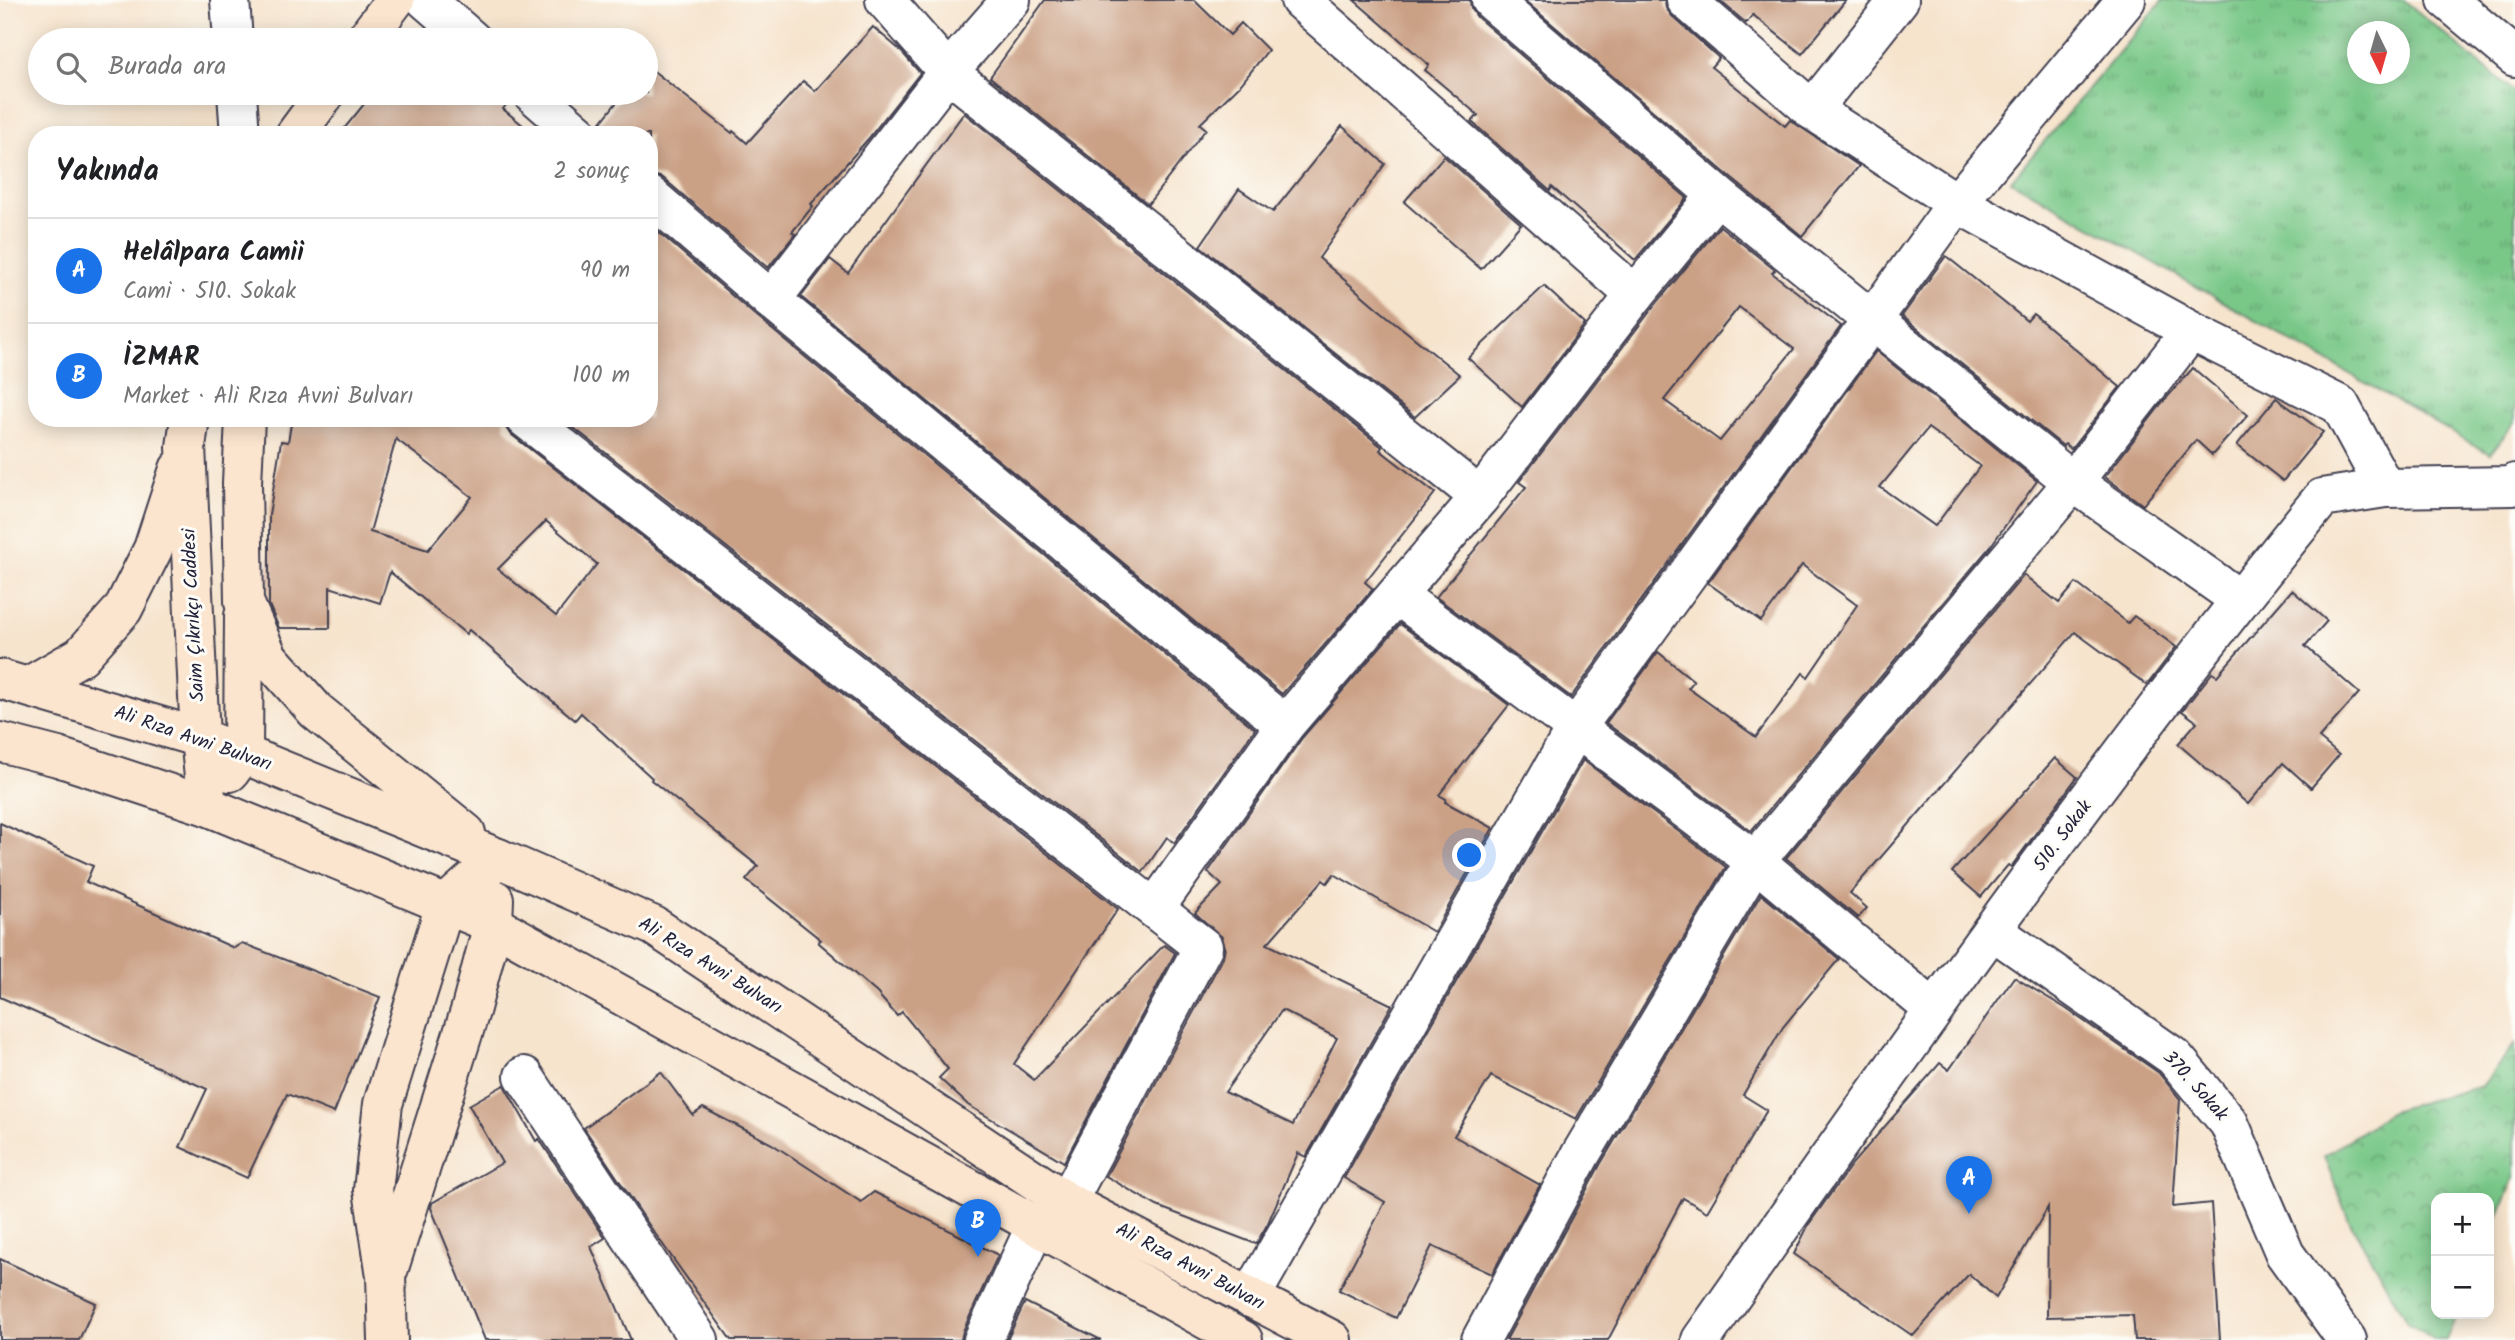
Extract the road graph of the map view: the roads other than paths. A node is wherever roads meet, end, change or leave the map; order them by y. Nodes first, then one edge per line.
1 (230, 0) edge
2 (395, 0) edge
3 (426, 0) edge
4 (885, 0) edge
5 (1011, 0) edge
6 (1300, 0) edge
7 (1491, 0) edge
8 (1686, 0) edge
9 (1899, 0) edge
10 (2126, 0) edge
11 (2447, 0) edge
12 (232, 28) edge
13 (374, 28) edge
14 (458, 28) edge
15 (2515, 57) edge
16 (948, 72) junction
17 (238, 105) edge
18 (317, 105) edge
19 (546, 105) edge
20 (1812, 110) junction
21 (239, 126) edge
22 (302, 126) edge
23 (570, 126) edge
24 (1717, 195) junction
25 (658, 203) edge
26 (1957, 203) junction
27 (1635, 295) junction
28 (771, 300) junction
29 (1872, 318) junction
30 (2191, 331) junction
31 (245, 427) edge
32 (537, 427) edge
33 (188, 433) edge
34 (2073, 482) junction
35 (2515, 483) edge
36 (2385, 488) junction
37 (1480, 497) junction
38 (1397, 595) junction
39 (2239, 599) junction
40 (244, 602) junction
41 (14, 683) edge
42 (1286, 725) junction
43 (1576, 729) junction
44 (200, 738) junction
45 (0, 742) edge
46 (243, 754) junction
47 (207, 806) junction
48 (498, 858) junction
49 (1755, 861) junction
50 (444, 905) junction
51 (1155, 908) junction
52 (492, 924) junction
53 (1992, 930) junction
54 (1933, 1009) junction
55 (524, 1076) dead end
56 (1067, 1202) junction
57 (1036, 1225) junction
58 (386, 1276) junction
59 (1250, 1298) junction
60 (1233, 1338) edge
61 (388, 1340) edge
62 (699, 1340) edge
63 (983, 1340) edge
64 (1332, 1340) edge
65 (1481, 1340) edge
66 (1701, 1340) edge
67 (2347, 1340) edge

1 - 12 street
2 - 13 main road
3 - 14 street
4 - 16 street
5 - 16 street
6 - 27 street
7 - 24 street
8 - 20 street
9 - 20 street
10 - 26 street
11 - 15 street
16 - 28 street
16 - 37 street
17 - 21 street
18 - 22 main road
19 - 23 street
20 - 26 street
24 - 27 street
24 - 29 street
25 - 28 street
26 - 29 street
26 - 30 street
27 - 37 street
28 - 42 street
29 - 34 street
29 - 43 street
30 - 34 street
30 - 36 street
31 - 40 main road
32 - 51 street
33 - 41 main road
33 - 44 main road, Saim Çıkrıkçı Caddesi
34 - 39 street
34 - 49 street
35 - 36 street, 510. Sokak
36 - 39 street, 510. Sokak
37 - 38 street
38 - 42 street
38 - 43 street
39 - 53 street, 510. Sokak
40 - 46 main road
40 - 48 main road
41 - 44 main road, Ali Rıza Avni Bulvarı
42 - 51 street
43 - 49 street
43 - 59 street
44 - 46 main road, Ali Rıza Avni Bulvarı
44 - 47 main road, Saim Çıkrıkçı Caddesi
45 - 47 main road, Ali Rıza Avni Bulvarı
46 - 47 main road
46 - 48 main road, Ali Rıza Avni Bulvarı
47 - 50 main road, Ali Rıza Avni Bulvarı
48 - 50 main road
48 - 52 main road
48 - 56 main road, Ali Rıza Avni Bulvarı
49 - 54 street
49 - 65 street
50 - 52 main road, Ali Rıza Avni Bulvarı
50 - 58 main road
51 - 56 street
52 - 57 main road, Ali Rıza Avni Bulvarı
52 - 58 main road
53 - 54 street, 510. Sokak
53 - 67 street, 370. Sokak
54 - 66 street, 510. Sokak
55 - 62 street
56 - 59 main road, Ali Rıza Avni Bulvarı
57 - 60 main road, Ali Rıza Avni Bulvarı
57 - 63 street
58 - 61 main road
59 - 64 main road, Ali Rıza Avni Bulvarı

